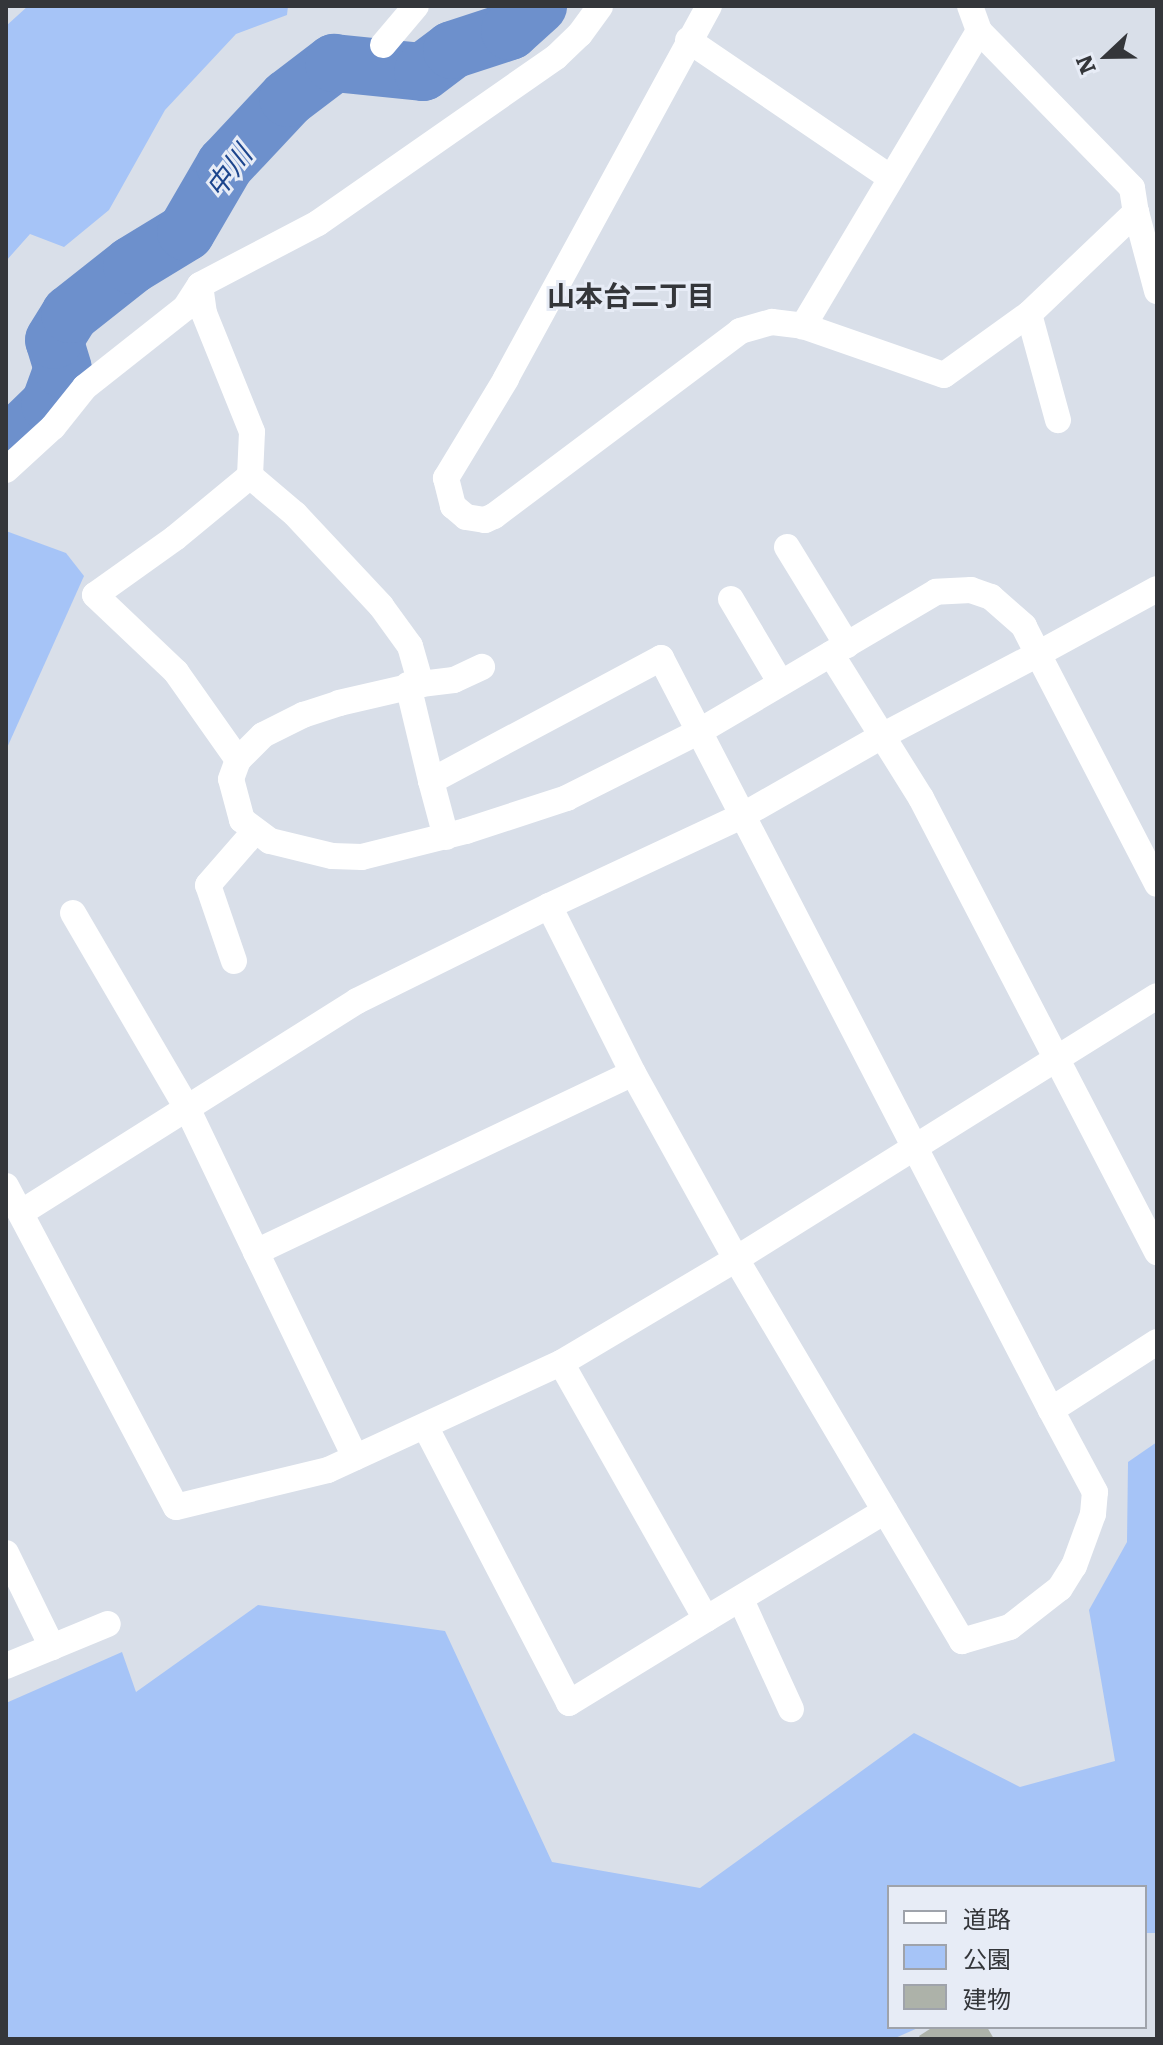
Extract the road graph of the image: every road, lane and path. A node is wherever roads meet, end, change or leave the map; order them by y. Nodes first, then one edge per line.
1 (416, 6) edge
2 (600, 6) edge
3 (709, 6) edge
4 (975, 18) edge
5 (688, 40) junction
6 (383, 45) dead end
7 (891, 178) junction
8 (1136, 212) junction
9 (1155, 277) edge
10 (200, 285) junction
11 (1029, 314) junction
12 (803, 326) junction
13 (1058, 420) dead end
14 (6, 470) edge
15 (250, 476) junction
16 (787, 547) dead end
17 (1157, 589) edge
18 (731, 599) dead end
19 (839, 649) junction
20 (1038, 654) junction
21 (482, 667) dead end
22 (780, 682) junction
23 (415, 684) junction
24 (700, 731) junction
25 (880, 737) junction
26 (238, 760) junction
27 (431, 781) junction
28 (740, 817) junction
29 (254, 832) junction
30 (446, 837) junction
31 (1157, 884) edge
32 (549, 906) junction
33 (73, 913) dead end
34 (234, 961) dead end
35 (1157, 996) edge
36 (1056, 1057) junction
37 (633, 1073) junction
38 (188, 1110) junction
39 (915, 1148) junction
40 (6, 1186) edge
41 (22, 1212) junction
42 (256, 1252) junction
43 (1157, 1252) edge
44 (736, 1259) junction
45 (1157, 1342) edge
46 (561, 1363) junction
47 (1051, 1410) junction
48 (425, 1426) junction
49 (355, 1457) junction
50 (885, 1511) junction
51 (6, 1553) edge
52 (741, 1600) junction
53 (706, 1619) junction
54 (108, 1624) dead end
55 (52, 1647) junction
56 (6, 1666) edge
57 (791, 1709) dead end

1 - 6 street
2 - 10 street
3 - 5 street
4 - 7 street
4 - 8 street
5 - 7 street
5 - 12 street
7 - 12 street
8 - 9 street
8 - 11 street
10 - 14 street
10 - 15 street
11 - 12 street
11 - 13 street
15 - 23 street
15 - 26 street
16 - 19 street
17 - 20 street
18 - 22 street
19 - 20 street
19 - 22 street
19 - 25 street
20 - 25 street
20 - 31 street
21 - 23 street
22 - 24 street
23 - 26 street
23 - 27 street
24 - 27 street
24 - 28 street
24 - 30 street
25 - 28 street
25 - 36 street
26 - 29 street
27 - 30 street
28 - 32 street
28 - 39 street
29 - 30 street
29 - 34 street
32 - 37 street
32 - 38 street
33 - 38 street
35 - 36 street
36 - 39 street
36 - 43 street
37 - 42 street
37 - 44 street
38 - 41 street
38 - 42 street
39 - 44 street
39 - 47 street
40 - 41 street
41 - 49 street
42 - 49 street
44 - 46 street
44 - 50 street
45 - 47 street
46 - 48 street
46 - 53 street
47 - 50 street
48 - 49 street
48 - 53 street
50 - 52 street
51 - 55 street
52 - 53 street
52 - 57 street
54 - 55 street
55 - 56 street

